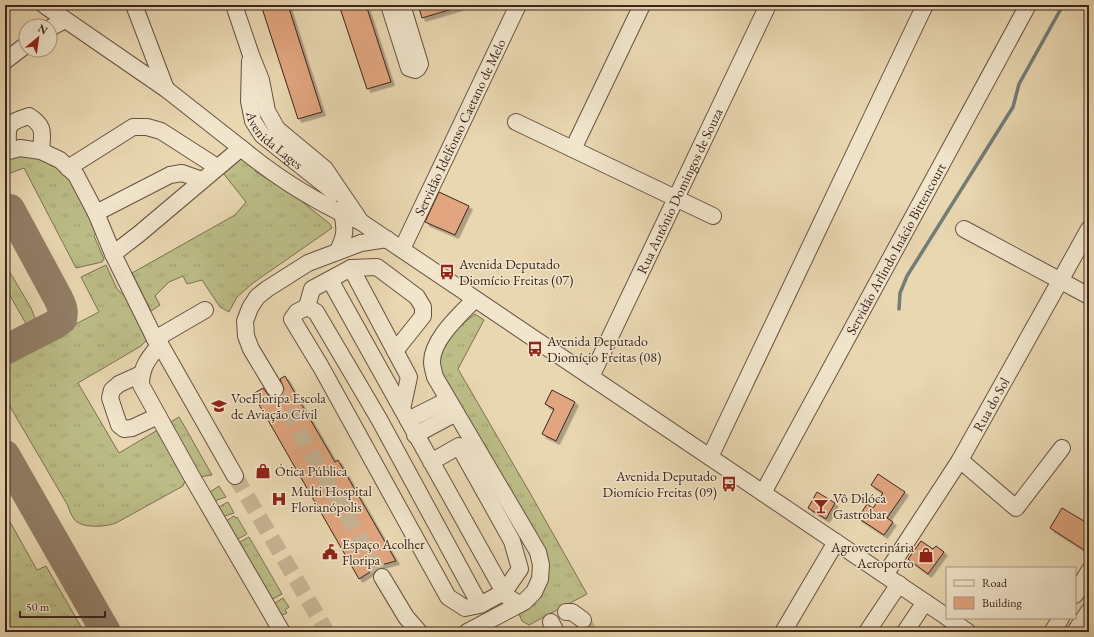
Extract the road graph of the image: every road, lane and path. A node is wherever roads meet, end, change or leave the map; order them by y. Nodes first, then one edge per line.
1 (44, 5) edge
2 (134, 5) edge
3 (234, 5) edge
4 (389, 5) edge
5 (402, 5) edge
6 (518, 5) edge
7 (642, 5) edge
8 (768, 5) edge
9 (925, 5) edge
10 (1028, 5) edge
11 (65, 20) junction
12 (58, 24) edge
13 (18, 51) edge
14 (5, 61) edge
15 (152, 70) junction
16 (516, 122) dead end
17 (241, 148) junction
18 (573, 149) junction
19 (7, 151) edge
20 (41, 151) junction
21 (217, 167) junction
22 (68, 168) junction
23 (202, 180) junction
24 (676, 198) junction
25 (344, 207) junction
26 (96, 213) junction
27 (713, 216) dead end
28 (964, 229) dead end
29 (1089, 229) edge
30 (387, 239) junction
31 (402, 249) junction
32 (338, 251) junction
33 (113, 254) junction
34 (351, 268) junction
35 (330, 280) junction
36 (1060, 280) junction
37 (1089, 296) edge
38 (476, 299) junction
39 (307, 307) junction
40 (205, 310) dead end
41 (158, 341) junction
42 (395, 350) junction
43 (141, 374) junction
44 (591, 377) junction
45 (275, 389) tunnel mouth
46 (452, 406) junction
47 (405, 415) junction
48 (158, 416) junction
49 (415, 435) junction
50 (1062, 448) dead end
51 (710, 457) junction
52 (960, 460) junction
53 (431, 462) junction
54 (235, 476) tunnel mouth
55 (763, 492) junction
56 (836, 542) junction
57 (1089, 572) edge
58 (885, 575) junction
59 (382, 577) tunnel mouth
60 (899, 584) junction
61 (504, 592) junction
62 (1076, 593) edge
63 (925, 602) junction
64 (519, 604) junction
65 (480, 605) junction
66 (1084, 609) edge
67 (566, 612) dead end
68 (946, 617) edge
69 (949, 619) edge
70 (1060, 619) edge
71 (583, 620) tunnel mouth
72 (282, 632) edge
73 (419, 632) edge
74 (467, 632) edge
75 (784, 632) edge
76 (867, 632) edge
77 (905, 632) edge
78 (968, 632) edge
79 (1052, 632) edge
80 (1075, 632) edge

1 - 11 street
2 - 15 street
3 - 25 street, Avenida Lages
4 - 5 street
6 - 31 street, Servidão Idelfonso Caetano de Melo
7 - 18 street
8 - 24 street, Rua Antônio Domingos de Souza
9 - 51 street
10 - 55 street, Servidão Arlindo Inácio Bittencourt
11 - 12 street
11 - 15 street
13 - 14 street
15 - 17 street
16 - 18 street
17 - 21 street
17 - 25 street
18 - 24 street
19 - 20 street
19 - 20 street
20 - 22 street
21 - 22 street
21 - 23 street
22 - 26 street
23 - 26 street
23 - 33 street
24 - 27 street
24 - 44 street, Rua Antônio Domingos de Souza
25 - 30 street
25 - 32 street
26 - 33 street
28 - 36 street
29 - 36 street, Rua do Sol
30 - 31 street
30 - 32 street
31 - 38 street
32 - 45 street
33 - 41 street
34 - 35 street
34 - 42 street
34 - 42 street
35 - 39 street
35 - 47 street
36 - 37 street
36 - 52 street, Rua do Sol
38 - 44 street
38 - 46 street
39 - 65 street
39 - 65 street
40 - 41 street
41 - 43 street
41 - 54 street
42 - 47 street
43 - 48 street
43 - 48 street
44 - 51 street
46 - 47 street
46 - 49 street
46 - 64 street
47 - 49 street
48 - 72 street
49 - 53 street
50 - 52 street
51 - 55 street
52 - 58 street, Rua do Sol
53 - 61 street
53 - 61 street
55 - 56 street
56 - 58 street
56 - 75 street
57 - 62 street
58 - 60 street
59 - 73 street
60 - 63 street
60 - 76 street
61 - 64 street
61 - 65 street
63 - 68 street
63 - 77 street
64 - 74 street
66 - 80 street
67 - 71 street
69 - 78 street
70 - 79 street

